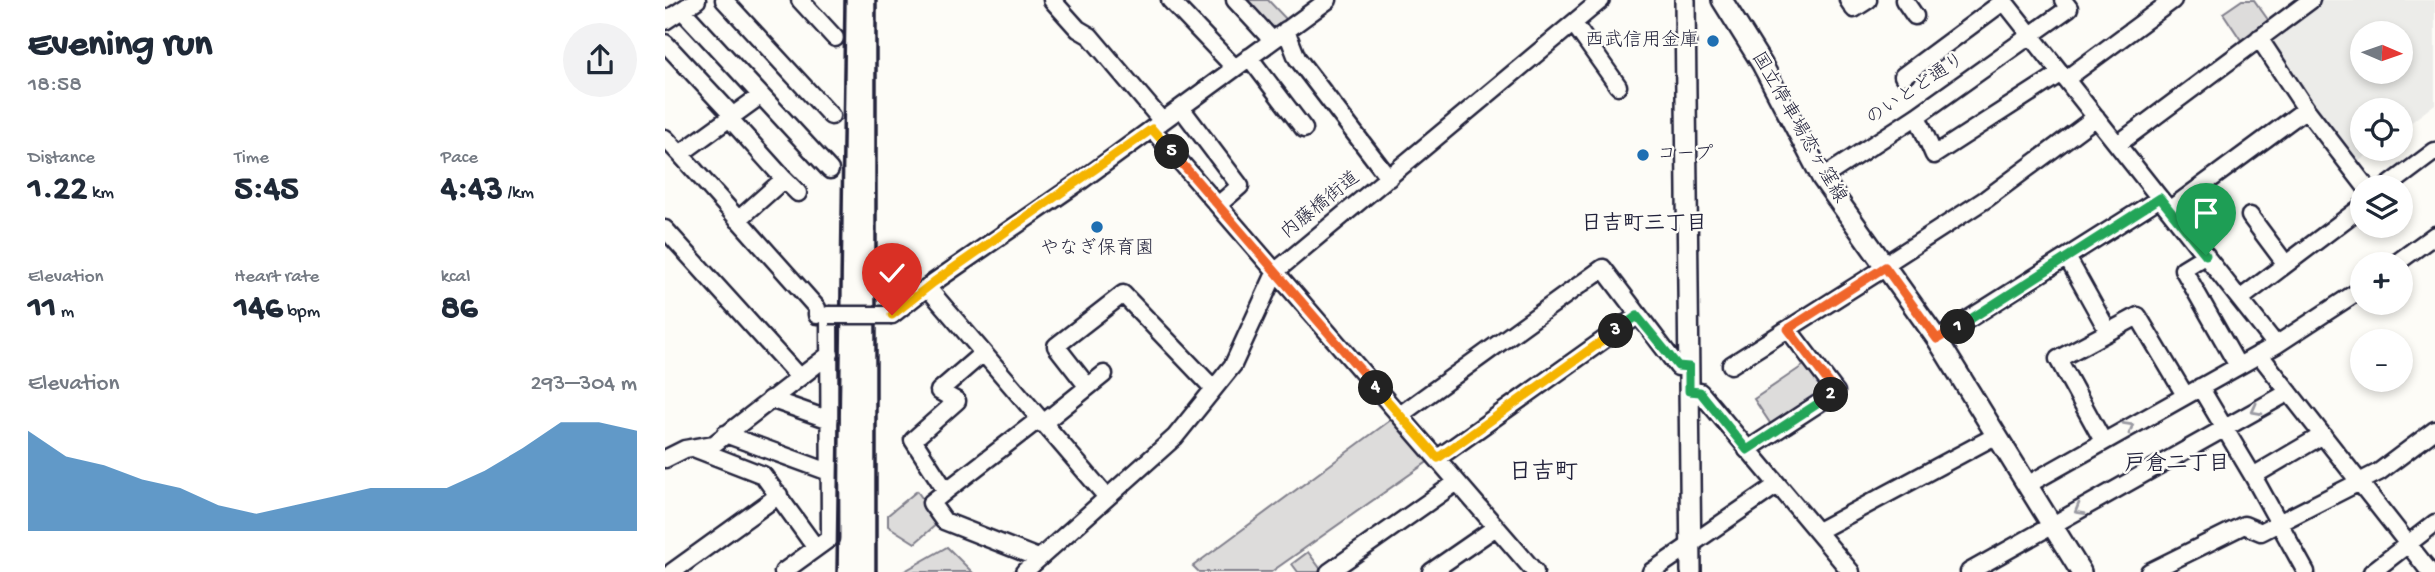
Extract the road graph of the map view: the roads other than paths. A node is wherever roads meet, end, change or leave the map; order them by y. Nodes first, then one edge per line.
1 (697, 0) edge
2 (724, 0) edge
3 (800, 0) edge
4 (1052, 0) edge
5 (1170, 0) edge
6 (1235, 0) edge
7 (1328, 0) edge
8 (1722, 0) edge
9 (1848, 0) edge
10 (1868, 0) edge
11 (1905, 0) edge
12 (2063, 0) edge
13 (2173, 0) edge
14 (2311, 0) edge
15 (1686, 1) edge
16 (2003, 1) edge
17 (1595, 2) edge
18 (1308, 5) edge
19 (682, 10) junction
20 (1915, 16) dead end
21 (665, 21) edge
22 (1574, 24) junction
23 (1286, 30) junction
24 (2032, 37) junction
25 (835, 38) dead end
26 (2259, 38) junction
27 (1272, 40) junction
28 (665, 43) edge
29 (1249, 57) junction
30 (1234, 67) junction
31 (1903, 76) dead end
32 (2063, 76) junction
33 (1618, 86) dead end
34 (760, 96) junction
35 (1181, 108) junction
36 (2306, 109) junction
37 (831, 116) dead end
38 (1917, 116) junction
39 (732, 117) junction
40 (2096, 117) junction
41 (1157, 125) junction
42 (1304, 129) dead end
43 (665, 138) edge
44 (2117, 144) junction
45 (680, 154) junction
46 (2432, 159) edge
47 (830, 170) dead end
48 (2357, 175) edge
49 (2406, 175) edge
50 (1389, 178) junction
51 (1822, 178) junction
52 (784, 179) junction
53 (798, 194) dead end
54 (2165, 204) junction
55 (1218, 205) junction
56 (2350, 216) edge
57 (738, 220) junction
58 (2258, 221) dead end
59 (665, 229) edge
60 (2435, 234) edge
61 (2411, 252) edge
62 (2206, 255) junction
63 (2068, 259) junction
64 (2285, 263) junction
65 (1885, 266) junction
66 (1276, 271) junction
67 (927, 287) junction
68 (2350, 297) edge
69 (2240, 299) junction
70 (823, 315) junction
71 (1637, 316) junction
72 (1788, 329) junction
73 (2108, 331) junction
74 (1937, 339) junction
75 (2276, 345) junction
76 (983, 353) junction
77 (829, 354) junction
78 (2259, 354) junction
79 (1731, 365) dead end
80 (2238, 366) junction
81 (1689, 367) junction
82 (1104, 374) dead end
83 (798, 376) junction
84 (1087, 387) junction
85 (1213, 388) junction
86 (1689, 391) junction
87 (2193, 391) junction
88 (2289, 392) junction
89 (770, 400) junction
90 (1400, 415) junction
91 (830, 420) junction
92 (1040, 422) junction
93 (2224, 427) junction
94 (2435, 430) edge
95 (726, 434) junction
96 (1997, 435) junction
97 (2323, 435) junction
98 (2103, 441) junction
99 (692, 447) junction
100 (1747, 450) junction
101 (1438, 458) junction
102 (665, 459) edge
103 (829, 472) junction
104 (2253, 476) junction
105 (2361, 481) junction
106 (1457, 482) junction
107 (1777, 485) junction
108 (2027, 485) junction
109 (946, 491) junction
110 (779, 495) junction
111 (1106, 496) junction
112 (2280, 523) junction
113 (2435, 523) edge
114 (2052, 525) junction
115 (1496, 527) junction
116 (1818, 531) junction
117 (2408, 543) junction
118 (1690, 547) junction
119 (816, 548) junction
120 (1038, 558) junction
121 (672, 572) edge
122 (783, 572) edge
123 (1024, 572) edge
124 (1329, 572) edge
125 (1431, 572) edge
126 (1535, 572) edge
127 (1651, 572) edge
128 (1691, 572) edge
129 (1851, 572) edge
130 (1969, 572) edge
131 (2081, 572) edge
132 (2149, 572) edge
133 (2306, 572) edge
134 (2371, 572) edge
135 (2430, 572) edge

1 - 19 street
2 - 37 street
3 - 25 street
4 - 41 street
5 - 30 street
6 - 27 street
7 - 18 street
8 - 51 main road, 国立停車場恋ヶ窪線
9 - 10 street
11 - 20 street
12 - 24 street, のいとど通り
13 - 32 street
14 - 26 street
15 - 81 main road
16 - 24 street
16 - 31 street
17 - 22 street, 内藤橋街道
18 - 23 street
19 - 21 street
19 - 34 street
22 - 33 street
22 - 50 street, 内藤橋街道
23 - 27 street
23 - 50 street
24 - 32 street
24 - 38 street, のいとど通り
26 - 36 street
26 - 44 street
27 - 29 street
28 - 39 street
29 - 30 street
29 - 42 street
30 - 35 street
32 - 38 street
32 - 40 street
34 - 39 street
34 - 47 street
35 - 41 street
35 - 55 street
36 - 48 street
36 - 54 street
38 - 51 street, のいとど通り
39 - 45 street
39 - 52 street
40 - 44 street
40 - 65 street
41 - 55 street
41 - 67 street
43 - 45 street
44 - 54 street
45 - 57 street
46 - 49 street
50 - 66 street, 内藤橋街道
51 - 65 main road, 国立停車場恋ヶ窪線
52 - 53 street
52 - 57 street
54 - 62 street
54 - 63 street
55 - 66 street
56 - 64 street
57 - 70 street
58 - 64 street
59 - 83 street
60 - 61 street
62 - 69 street
62 - 80 street
63 - 73 street
63 - 74 street
64 - 69 street
65 - 72 street
65 - 74 main road, 国立停車場恋ヶ窪線
66 - 85 street, 内藤橋街道
66 - 90 street
67 - 70 street, bridge
67 - 76 street
68 - 75 street
69 - 75 street
70 - 77 street
71 - 81 street
71 - 90 street
71 - 101 street
72 - 79 street
72 - 100 street
73 - 87 street
73 - 98 street
74 - 96 main road, 国立停車場恋ヶ窪線
75 - 78 street
76 - 92 street
76 - 109 street
77 - 83 street
77 - 91 street
78 - 80 street
78 - 88 street
80 - 87 street
81 - 86 main road
82 - 84 street
83 - 89 street
84 - 85 street
84 - 92 street
85 - 111 street, 内藤橋街道
86 - 100 street
86 - 118 main road
87 - 93 street
98 -> 87 street
88 -> 93 street
88 - 97 street
89 - 91 street
89 - 95 street
90 - 101 street
91 - 103 street
92 - 109 street
92 - 111 street
93 - 104 street
93 -> 114 street
94 - 105 street
95 - 99 street
95 - 103 street
96 - 108 main road, 国立停車場恋ヶ窪線
96 - 116 street
97 - 104 street
97 - 105 street
98 - 108 street
99 - 102 street
99 - 110 street
100 - 107 street
101 - 106 street
103 - 119 street
104 - 112 street
105 - 112 street
105 - 117 street
106 - 115 street
106 - 124 street
107 - 116 street
107 - 118 street
108 - 114 main road, 国立停車場恋ヶ窪線
109 - 120 street
110 - 119 street
110 - 121 street
111 - 120 street, 内藤橋街道
112 - 132 street
112 - 133 street
113 - 117 street
114 - 130 street
114 - 131 main road, 国立停車場恋ヶ窪線
115 - 125 street
115 - 126 street
116 - 129 street
117 - 134 street
117 - 135 street
118 - 127 street
118 - 128 main road
119 - 122 street
120 - 123 street, 内藤橋街道

